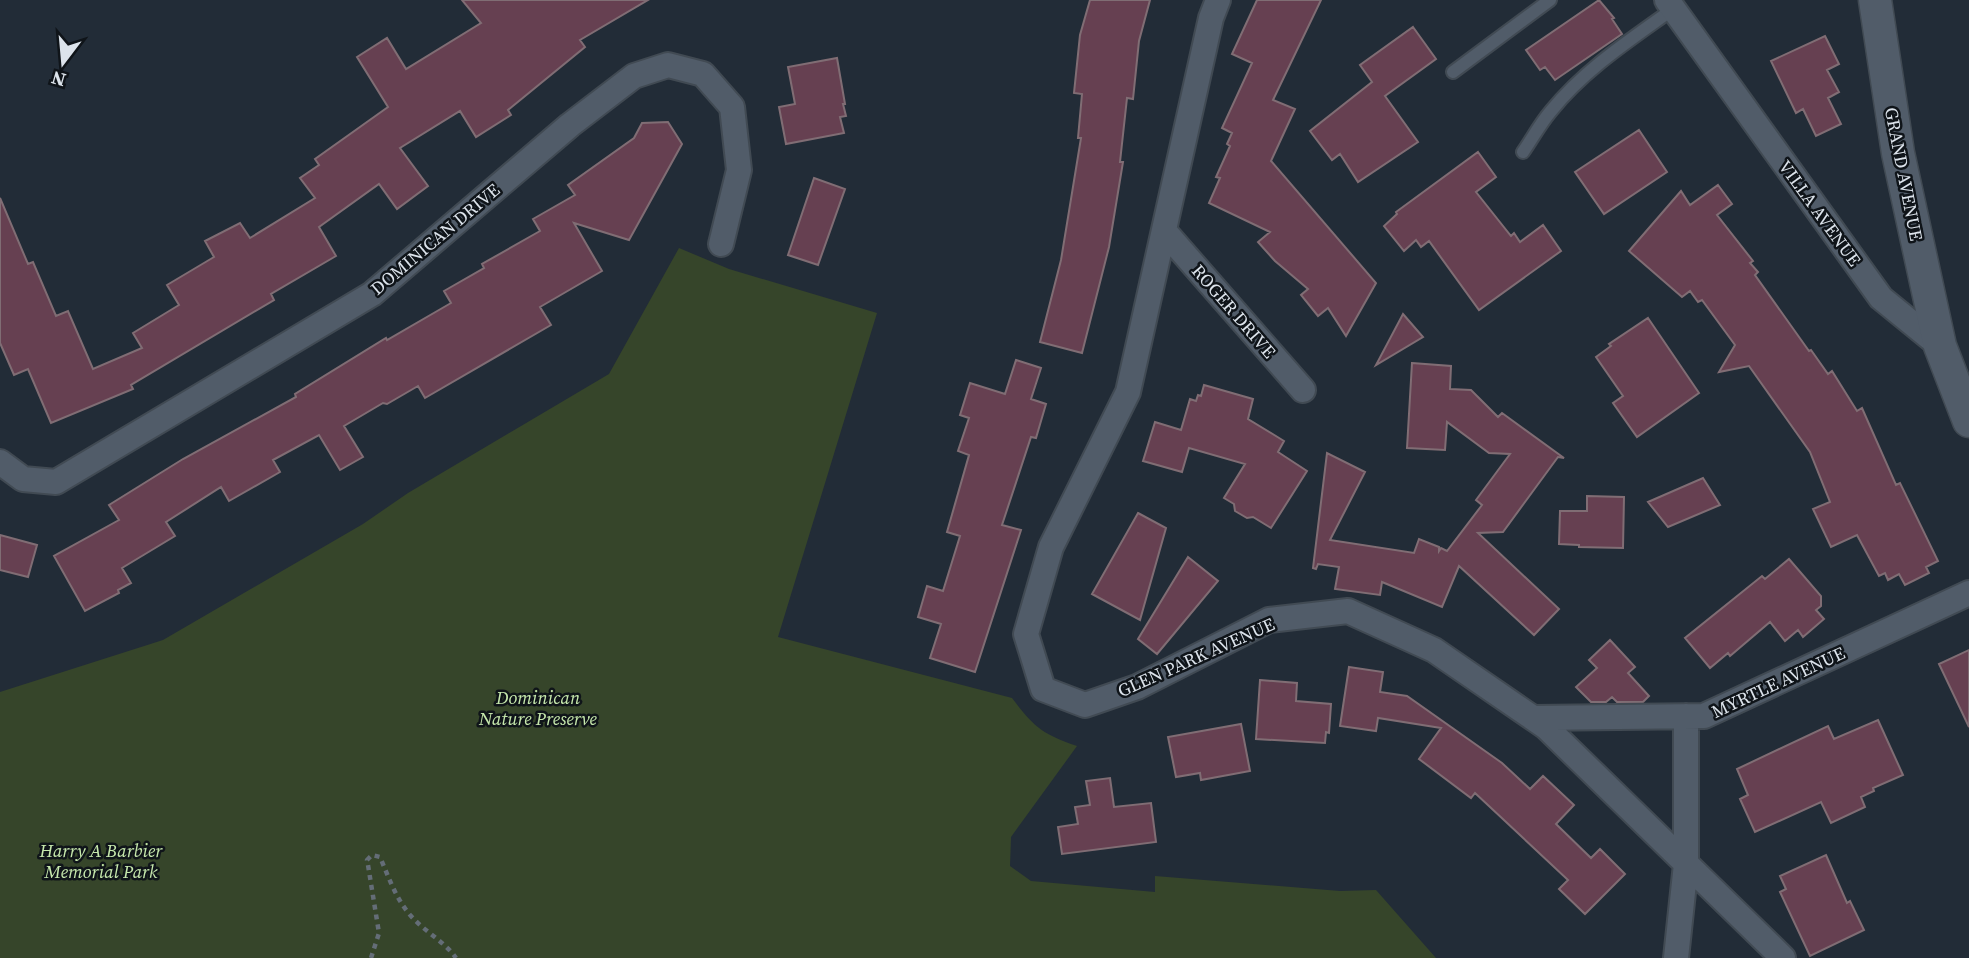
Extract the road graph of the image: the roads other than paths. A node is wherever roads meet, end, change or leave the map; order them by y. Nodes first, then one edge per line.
1 (1219, 0) edge
2 (1550, 0) edge
3 (1875, 0) edge
4 (1670, 4) edge
5 (1452, 72) dead end
6 (1523, 152) dead end
7 (1165, 232) junction
8 (721, 244) dead end
9 (1940, 346) junction
10 (1303, 390) dead end
11 (1969, 421) edge
12 (0, 462) edge
13 (1969, 593) edge
14 (1686, 716) junction
15 (1534, 718) junction
16 (1686, 864) junction
17 (1676, 958) edge
18 (1783, 958) edge

1 - 7 street, GLEN PARK AVENUE
2 - 5 lane
3 - 9 street, GRAND AVENUE
4 - 6 lane
4 - 9 street, VILLA AVENUE
7 - 10 street, ROGER DRIVE
7 - 15 street, GLEN PARK AVENUE
8 - 12 street, DOMINICAN DRIVE
9 - 11 street, VILLA AVENUE
13 - 14 street, MYRTLE AVENUE
14 - 15 street, MYRTLE AVENUE
14 - 16 street
15 - 16 street, GLEN PARK AVENUE
16 - 17 street
16 - 18 street, GLEN PARK AVENUE

